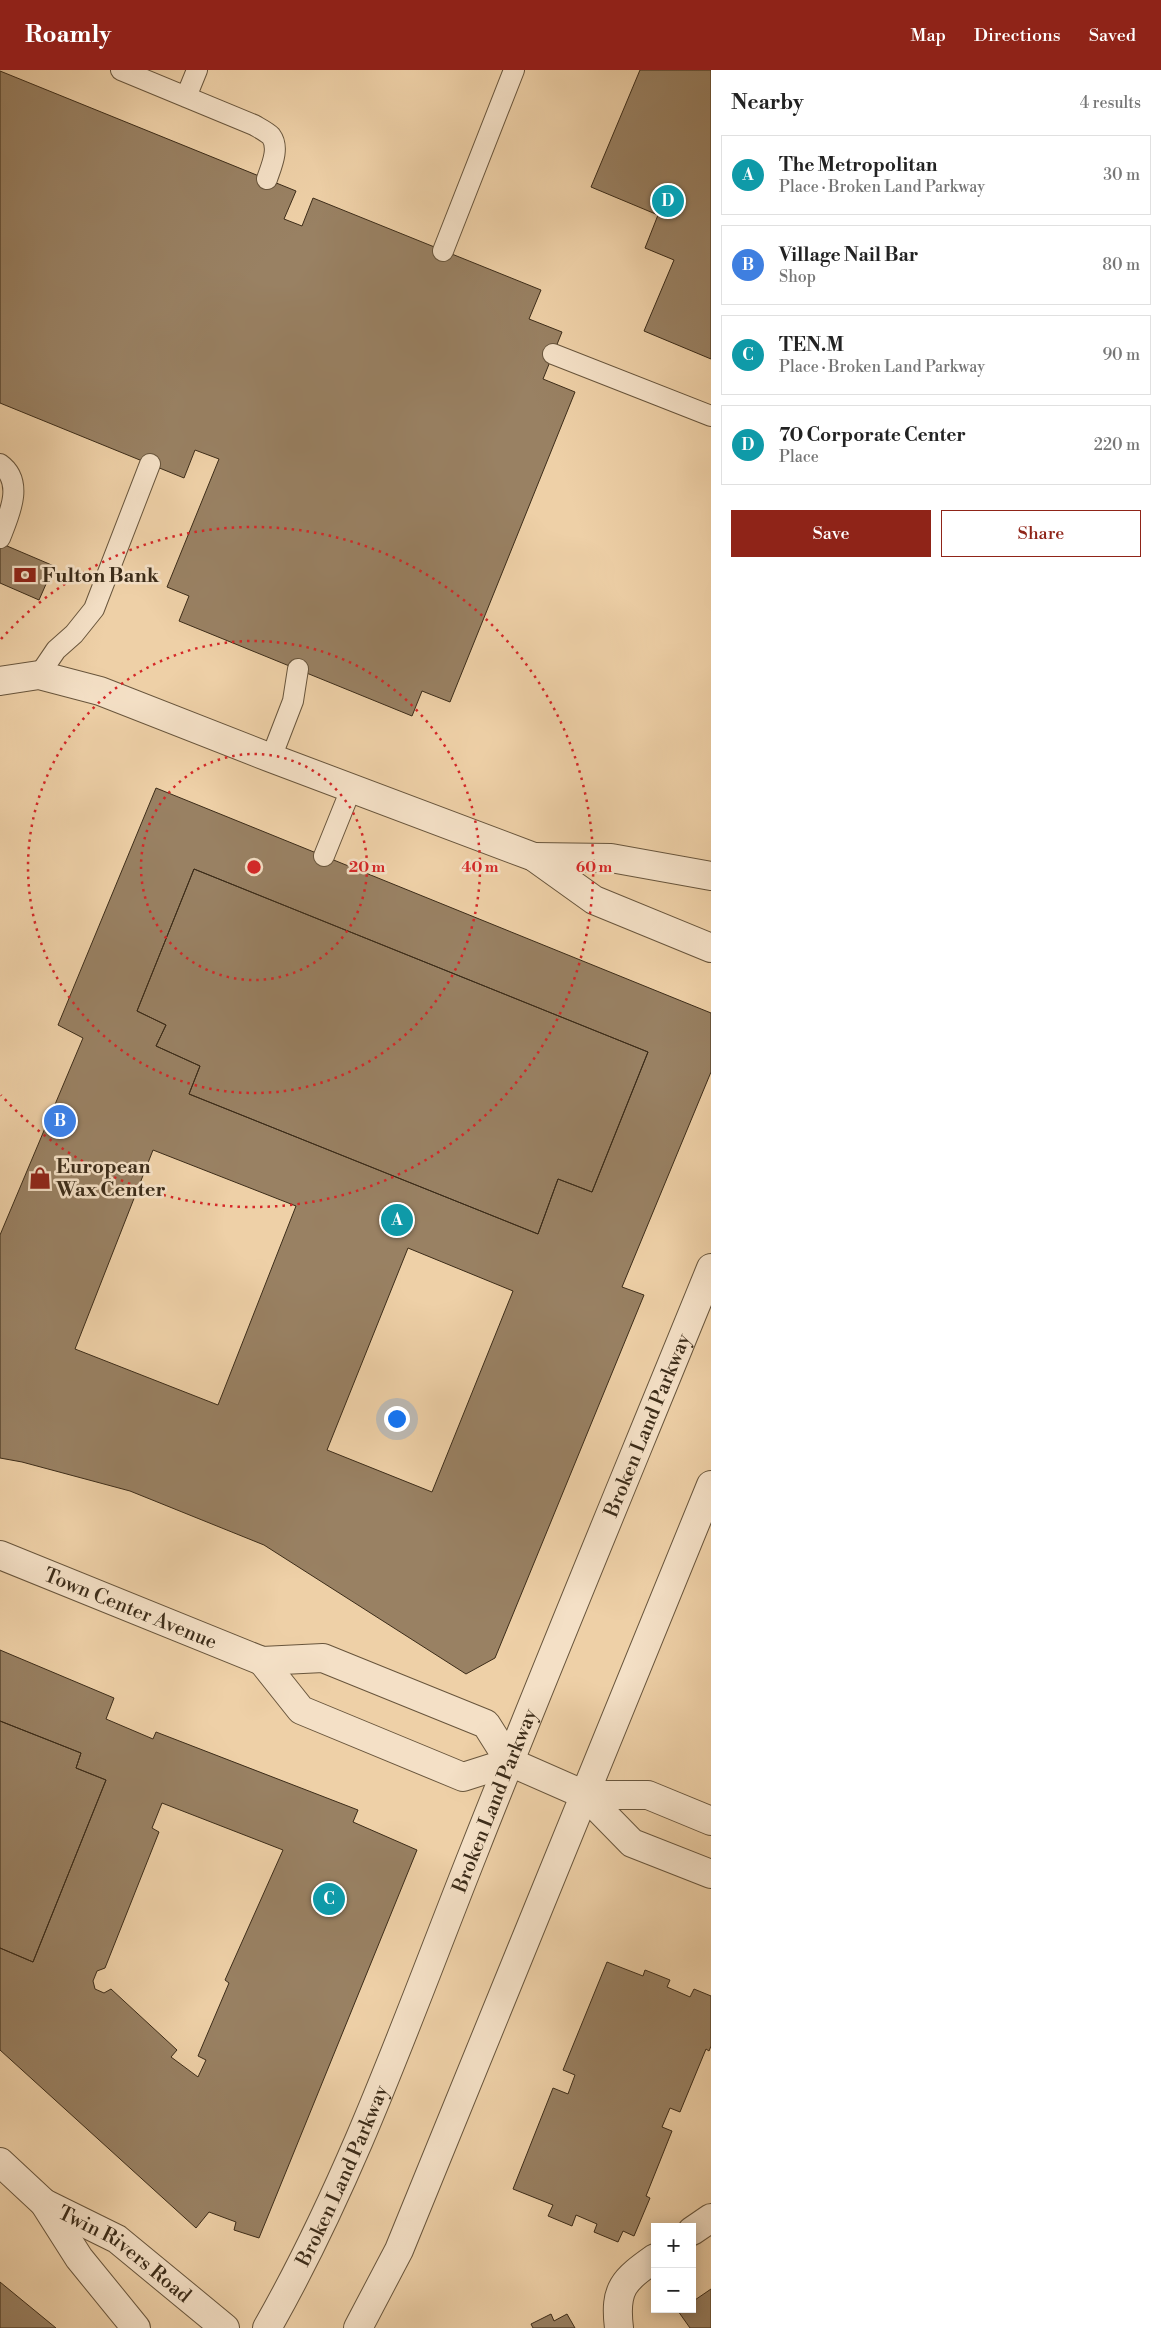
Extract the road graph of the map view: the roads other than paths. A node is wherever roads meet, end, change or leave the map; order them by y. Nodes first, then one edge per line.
1 (122, 70) edge
2 (197, 70) edge
3 (514, 70) edge
4 (186, 97) junction
5 (267, 179) dead end
6 (443, 251) dead end
7 (553, 354) dead end
8 (711, 416) edge
9 (0, 464) edge
10 (150, 464) dead end
11 (0, 538) edge
12 (298, 669) dead end
13 (39, 675) junction
14 (0, 681) edge
15 (270, 758) junction
16 (352, 789) junction
17 (324, 856) dead end
18 (534, 856) junction
19 (711, 876) edge
20 (711, 948) edge
21 (711, 1268) edge
22 (711, 1485) edge
23 (0, 1554) edge
24 (262, 1661) junction
25 (510, 1762) junction
26 (585, 1795) junction
27 (711, 1821) edge
28 (711, 1874) edge
29 (0, 2162) edge
30 (44, 2203) junction
31 (711, 2218) edge
32 (696, 2228) edge
33 (651, 2261) edge
34 (136, 2328) edge
35 (225, 2328) edge
36 (267, 2328) edge
37 (358, 2328) edge
38 (619, 2328) edge

1 - 4 lane
2 - 4 lane
3 - 6 lane
4 - 5 lane
7 - 8 lane
9 - 11 lane
10 - 13 lane
12 - 15 lane
13 - 14 street
13 - 15 street
15 - 16 street
16 - 17 lane
16 - 18 street
18 - 19 street
18 - 20 street
21 - 25 street, Broken Land Parkway
22 - 26 street
23 - 24 street, Town Center Avenue
24 - 25 street, Town Center Avenue
24 - 25 street, Town Center Avenue
25 - 26 street
25 - 36 street, Broken Land Parkway
26 - 27 street
26 - 28 street
26 - 37 street
29 - 30 street, Twin Rivers Road
30 - 34 street, Twin Rivers Road
30 - 35 street, Twin Rivers Road
31 - 32 street
33 - 38 street

